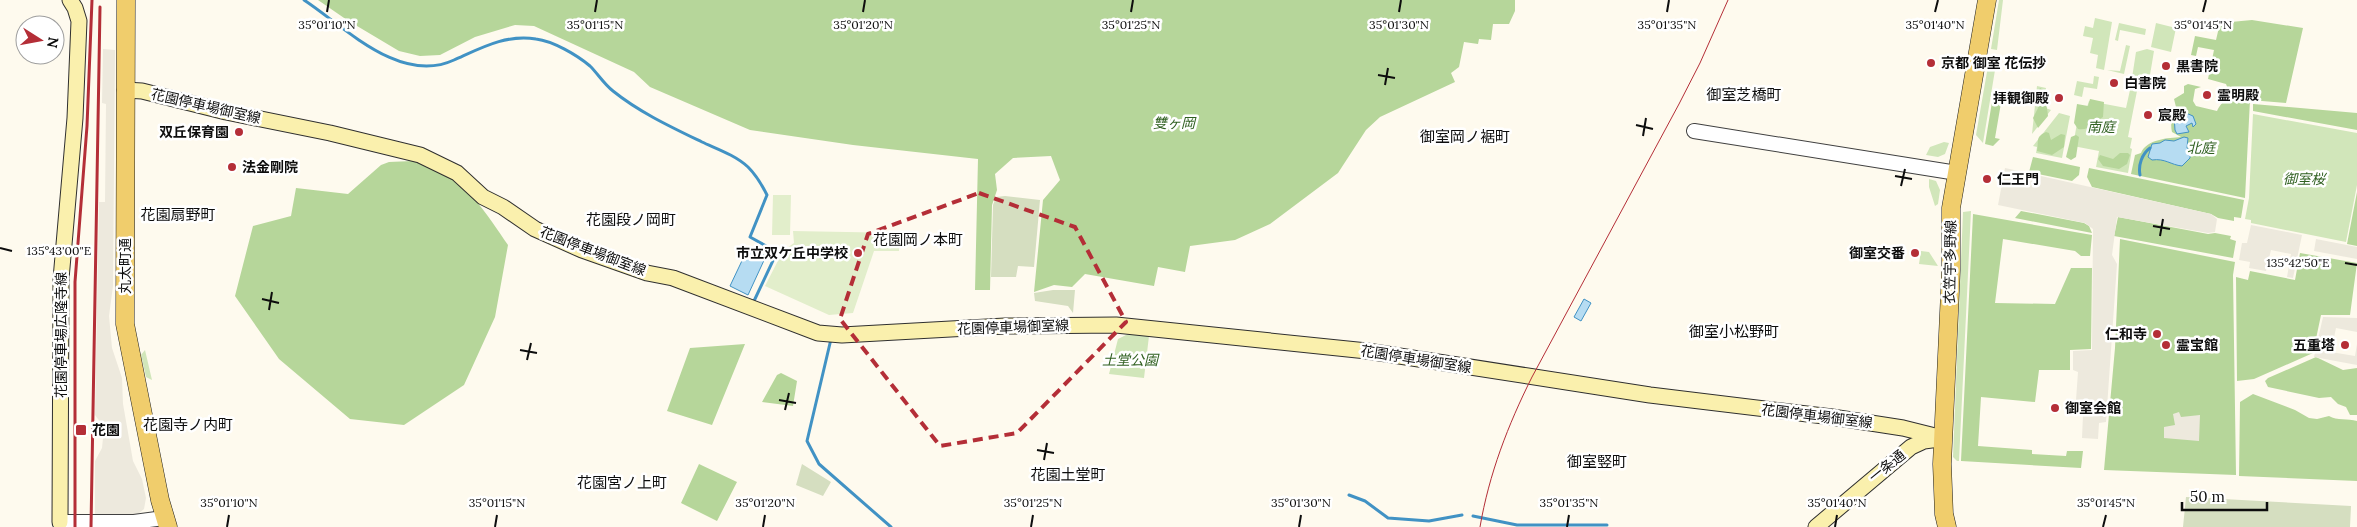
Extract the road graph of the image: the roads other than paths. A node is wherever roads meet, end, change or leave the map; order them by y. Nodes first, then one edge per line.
1 (70, 0) edge
2 (126, 0) edge
3 (1987, 0) edge
4 (125, 90) junction
5 (1694, 131) dead end
6 (1957, 173) junction
7 (1943, 438) junction
8 (166, 523) edge
9 (60, 525) edge
10 (1816, 527) edge
11 (1947, 527) edge

1 - 9 main road, 花園停車場広隆寺線
2 - 4 main road, 丸太町通
3 - 6 main road, 衣笠宇多野線
4 - 7 main road, 花園停車場御室線
4 - 8 main road, 丸太町通
5 - 6 street
6 - 7 main road, 衣笠宇多野線
7 - 10 main road, 一条通
7 - 11 main road, 衣笠宇多野線
8 - 9 street

